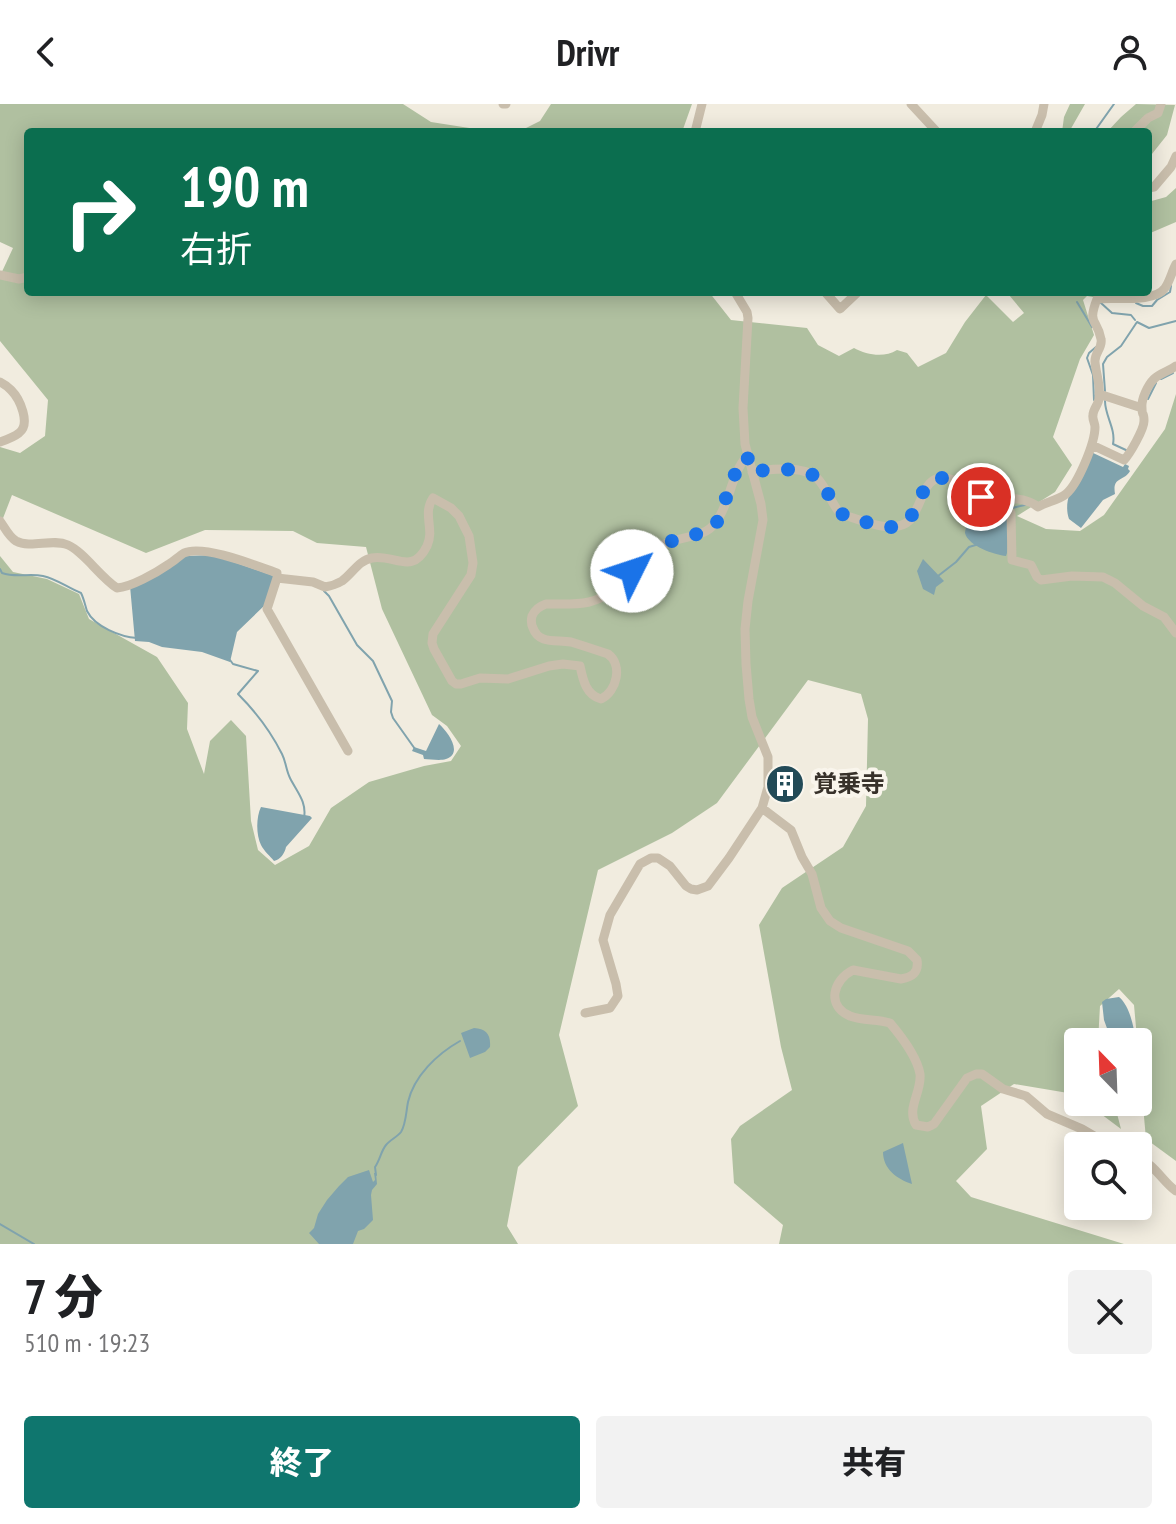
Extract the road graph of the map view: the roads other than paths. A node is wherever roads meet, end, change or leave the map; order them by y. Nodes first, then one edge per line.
1 (702, 104) edge
2 (911, 104) edge
3 (1044, 104) edge
4 (1161, 104) edge
5 (696, 128) edge
6 (933, 128) edge
7 (1037, 128) edge
8 (1138, 128) edge
9 (1176, 156) edge
10 (1152, 187) edge
11 (1176, 264) edge
12 (0, 275) edge
13 (24, 278) edge
14 (737, 296) edge
15 (829, 296) edge
16 (854, 296) edge
17 (1176, 366) edge
18 (0, 382) edge
19 (1099, 394) junction
20 (1142, 408) junction
21 (0, 442) edge
22 (1092, 445) junction
23 (747, 456) junction
24 (752, 472) junction
25 (980, 492) junction
26 (0, 521) edge
27 (277, 578) junction
28 (1176, 633) edge
29 (348, 751) dead end
30 (762, 808) junction
31 (585, 1013) dead end
32 (1087, 1132) edge
33 (1152, 1168) edge
34 (1176, 1191) edge

1 - 5 street
2 - 6 street
3 - 7 street
4 - 8 street
9 - 10 street
11 - 19 street
12 - 13 street
14 - 23 street
15 - 16 street
17 - 20 street
18 - 21 street
19 - 20 street
19 - 22 street
20 - 22 street
22 - 25 street
23 - 24 street
23 - 27 street
24 - 25 street
24 - 30 street
25 - 28 street
26 - 27 street
27 - 29 street
30 - 31 street
30 - 32 street
33 - 34 street

